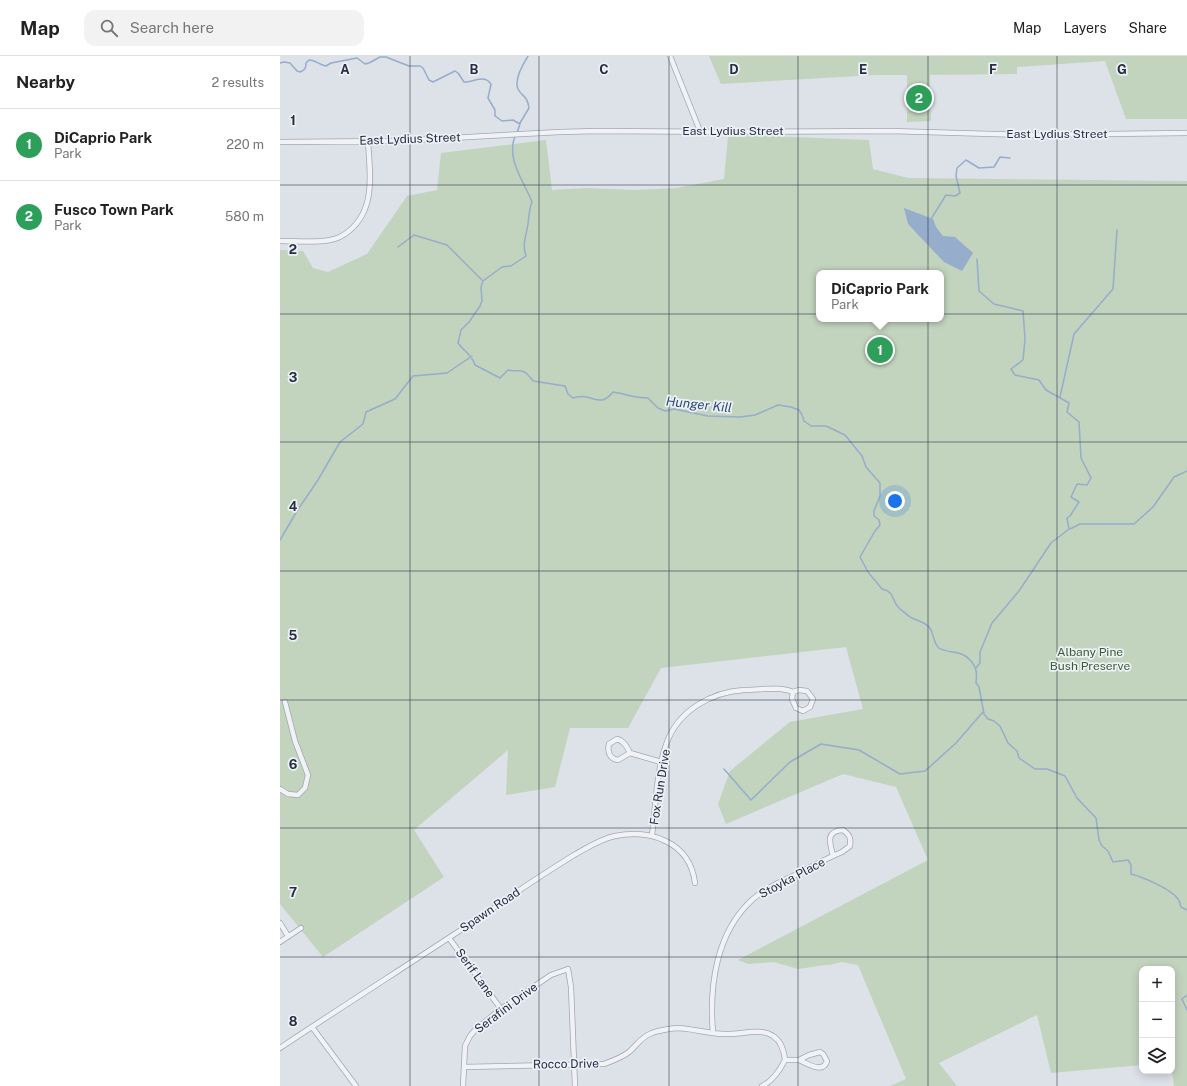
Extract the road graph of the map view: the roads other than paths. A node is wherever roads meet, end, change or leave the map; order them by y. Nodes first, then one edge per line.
1 (670, 56) edge
2 (700, 131) junction
3 (1187, 133) edge
4 (280, 142) edge
5 (368, 142) junction
6 (280, 241) edge
7 (793, 692) junction
8 (285, 702) dead end
9 (630, 753) junction
10 (661, 762) junction
11 (280, 789) edge
12 (652, 835) junction
13 (833, 856) junction
14 (695, 883) dead end
15 (280, 923) edge
16 (301, 928) dead end
17 (288, 936) junction
18 (449, 938) junction
19 (280, 942) edge
20 (501, 1009) junction
21 (312, 1027) junction
22 (713, 1033) junction
23 (280, 1048) edge
24 (785, 1060) junction
25 (799, 1060) junction
26 (574, 1064) junction
27 (464, 1067) junction
28 (356, 1086) edge
29 (463, 1086) edge
30 (575, 1086) edge
31 (762, 1086) edge

1 - 2 street
2 - 3 street, East Lydius Street
2 - 5 street, East Lydius Street
4 - 5 street, East Lydius Street
5 - 6 street
7 - 7 street, Fox Run Drive
7 - 10 street, Fox Run Drive
8 - 11 street
9 - 9 street
9 - 10 street
10 - 12 street, Fox Run Drive
12 - 14 street, Spawn Road
12 - 18 street, Spawn Road
13 - 13 street, Stoyka Place
13 - 22 street, Stoyka Place
15 - 17 street
16 - 17 street
17 - 19 street
18 - 20 street, Serif Lane
18 - 21 street, Spawn Road
20 - 26 street, Serafini Drive
20 - 27 street, Serafini Drive
21 - 23 street, Spawn Road
21 - 28 street
22 - 24 street, Rocco Drive
22 - 26 street, Rocco Drive
24 - 25 street
24 - 31 street
25 - 25 street
26 - 27 street, Rocco Drive
26 - 30 street
27 - 29 street, Serafini Drive

